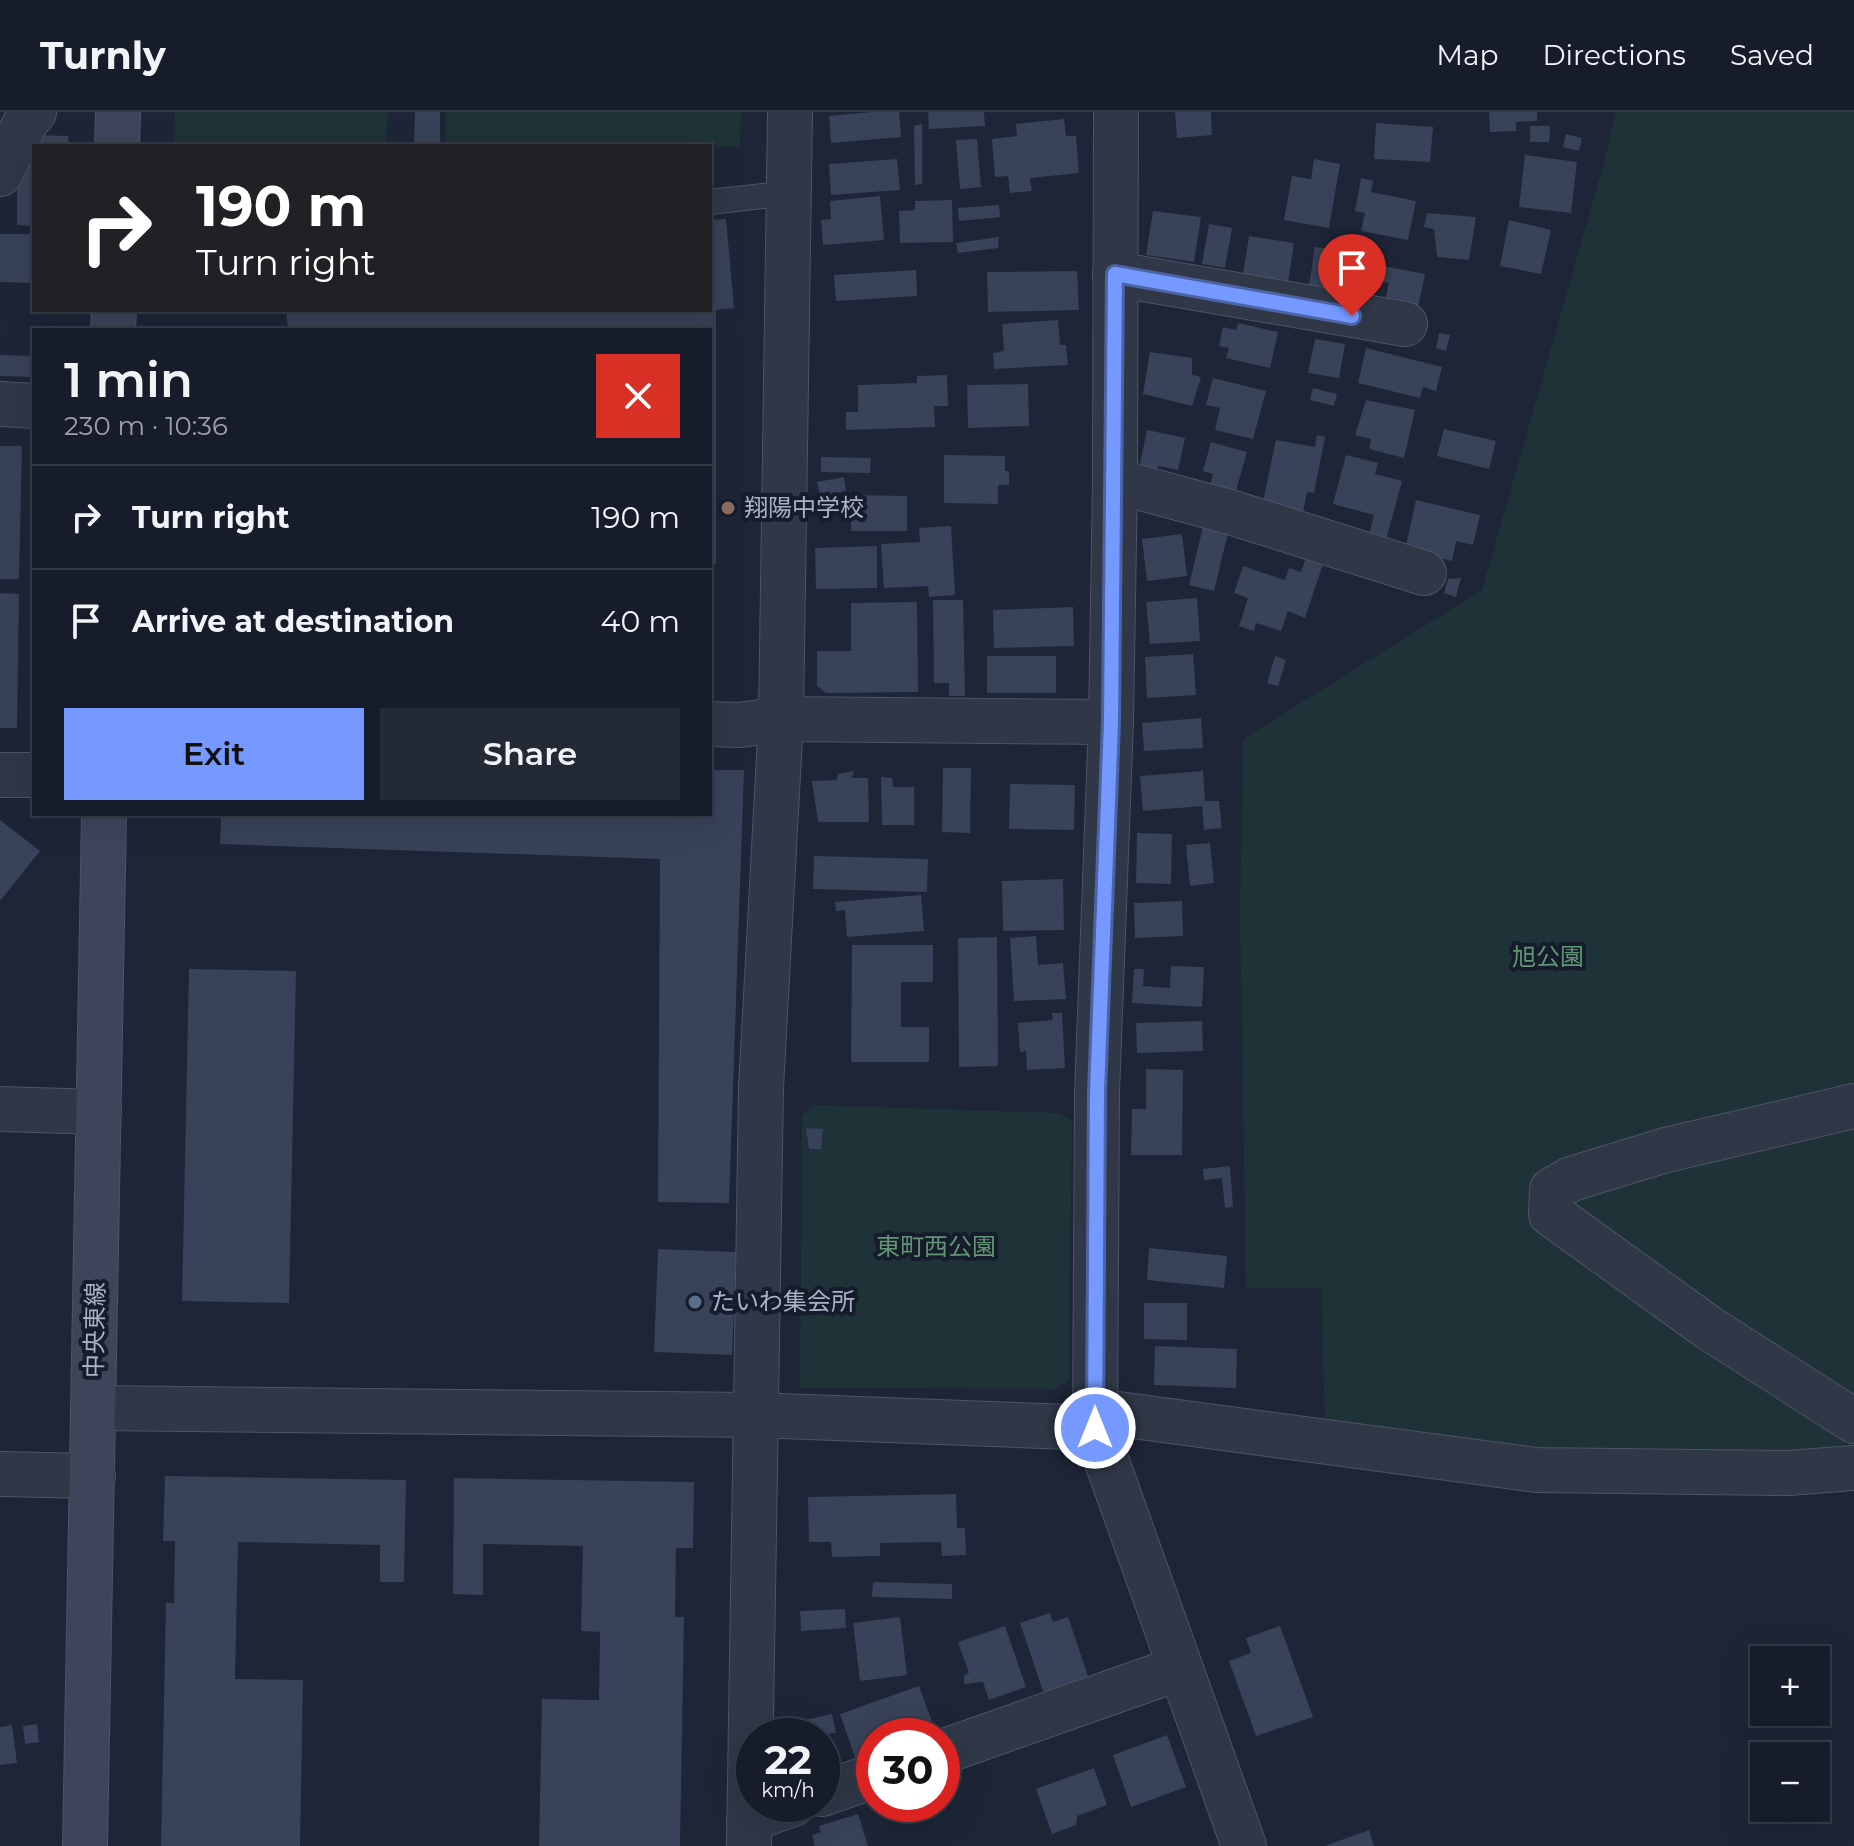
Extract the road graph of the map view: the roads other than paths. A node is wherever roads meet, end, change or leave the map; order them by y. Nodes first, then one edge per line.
1 (34, 112) edge
2 (118, 112) edge
3 (790, 112) edge
4 (1116, 112) edge
5 (117, 144) edge
6 (0, 174) edge
7 (789, 193) junction
8 (712, 202) edge
9 (1115, 274) junction
10 (1405, 324) dead end
11 (0, 404) edge
12 (32, 406) edge
13 (1115, 481) junction
14 (1424, 573) dead end
15 (781, 719) junction
16 (1111, 722) junction
17 (712, 724) edge
18 (0, 775) edge
19 (32, 775) edge
20 (104, 816) edge
21 (1854, 1106) edge
22 (0, 1109) edge
23 (99, 1112) junction
24 (94, 1408) junction
25 (754, 1415) junction
26 (1854, 1421) edge
27 (1095, 1428) junction
28 (1854, 1468) edge
29 (0, 1474) edge
30 (93, 1476) junction
31 (1180, 1668) junction
32 (960, 1746) edge
33 (749, 1833) edge
34 (85, 1846) edge
35 (1244, 1846) edge

1 - 6 street
2 - 5 main road
3 - 7 street
4 - 9 street
7 - 8 lane
7 - 15 street
9 - 10 street
9 - 13 street
11 - 12 street
13 - 14 street
13 - 16 street
15 - 16 street
15 - 17 street
15 - 25 street
16 - 27 street
18 - 19 street
20 - 23 main road, 中央東線
21 - 26 street
22 - 23 street
23 - 24 main road, 中央東線
24 - 25 street
24 - 30 main road, 中央東線
25 - 27 street
25 - 33 street
27 - 28 street
27 - 31 street
29 - 30 street
30 - 34 main road, 中央東線
31 - 32 street
31 - 35 street

